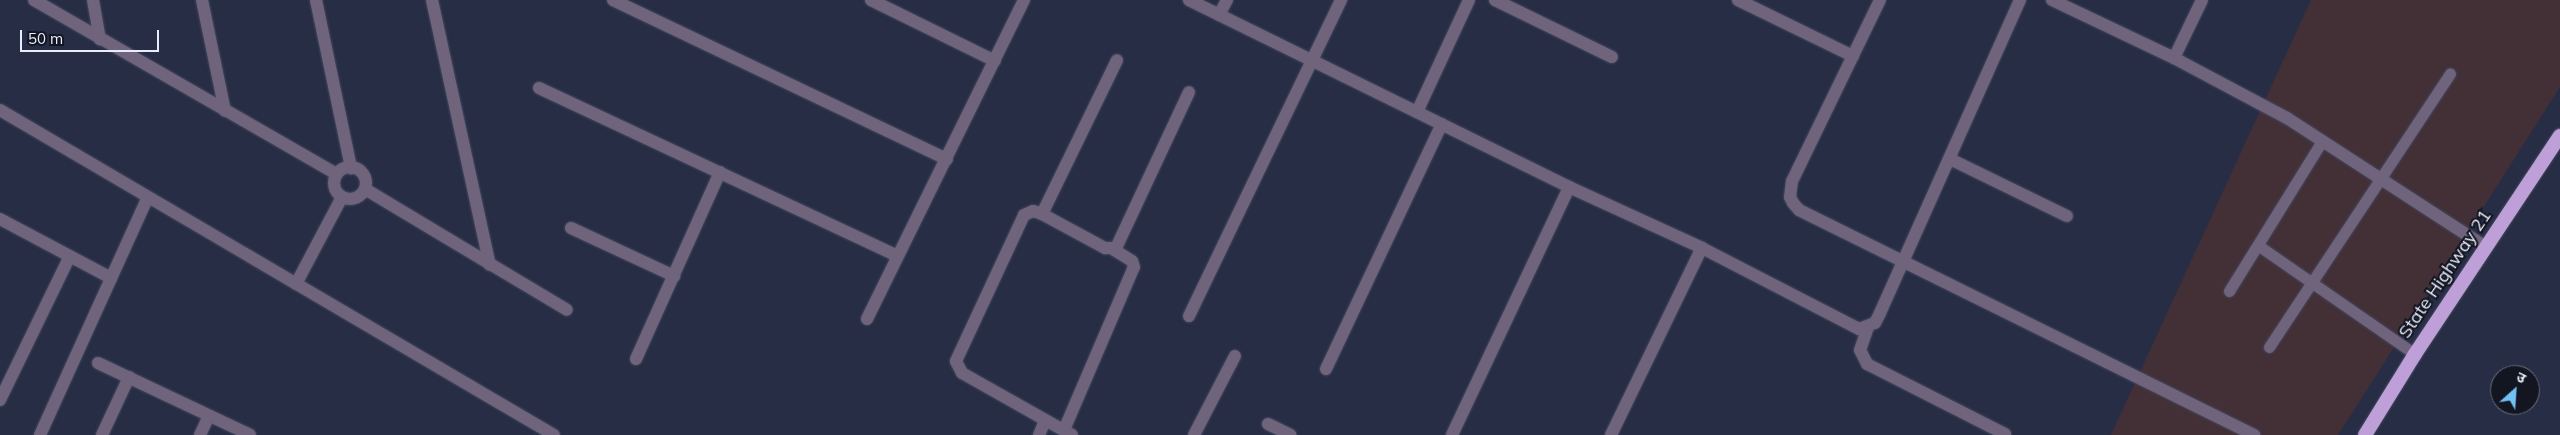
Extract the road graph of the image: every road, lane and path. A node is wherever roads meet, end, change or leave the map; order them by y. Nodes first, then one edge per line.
1 (34, 0) edge
2 (93, 0) edge
3 (202, 0) edge
4 (316, 0) edge
5 (432, 0) edge
6 (613, 0) edge
7 (871, 0) edge
8 (1024, 0) edge
9 (1189, 0) edge
10 (1227, 0) edge
11 (1341, 0) edge
12 (1469, 0) edge
13 (1495, 0) edge
14 (1738, 0) edge
15 (1880, 0) edge
16 (2020, 0) edge
17 (2052, 0) edge
18 (2202, 0) edge
19 (1219, 15) junction
20 (100, 38) junction
21 (1853, 56) junction
22 (1612, 57) dead end
23 (2174, 58) junction
24 (1313, 59) junction
25 (1117, 60) dead end
26 (995, 61) junction
27 (2450, 74) dead end
28 (539, 88) dead end
29 (1189, 92) dead end
30 (0, 110) edge
31 (224, 111) junction
32 (1417, 112) junction
33 (1442, 124) junction
34 (2560, 136) edge
35 (2322, 141) junction
36 (1950, 159) junction
37 (947, 160) junction
38 (351, 168) junction
39 (720, 172) junction
40 (338, 174) junction
41 (2380, 180) junction
42 (1569, 187) junction
43 (365, 189) junction
44 (148, 197) junction
45 (342, 197) junction
46 (1042, 214) junction
47 (2067, 216) dead end
48 (2, 224) edge
49 (571, 228) dead end
50 (2259, 246) junction
51 (2486, 247) junction
52 (1702, 248) junction
53 (1113, 250) junction
54 (898, 256) junction
55 (69, 258) junction
56 (1904, 262) junction
57 (490, 265) junction
58 (674, 276) junction
59 (111, 278) junction
60 (2312, 282) junction
61 (296, 284) junction
62 (2229, 291) dead end
63 (567, 310) dead end
64 (1189, 316) dead end
65 (867, 319) dead end
66 (1868, 327) junction
67 (2269, 346) dead end
68 (2415, 354) junction
69 (1235, 356) dead end
70 (636, 359) dead end
71 (98, 363) dead end
72 (1326, 369) dead end
73 (129, 377) junction
74 (0, 400) edge
75 (209, 416) junction
76 (1046, 421) junction
77 (1268, 424) dead end
78 (1068, 433) edge
79 (2005, 434) edge
80 (40, 435) edge
81 (102, 435) edge
82 (200, 435) edge
83 (250, 435) edge
84 (554, 435) edge
85 (1039, 435) edge
86 (1194, 435) edge
87 (1291, 435) edge
88 (1452, 435) edge
89 (1611, 435) edge
90 (2254, 435) edge
91 (2365, 435) edge

1 - 20 street
2 - 20 street
3 - 31 street
4 - 38 street
5 - 57 street
6 - 37 street
7 - 26 street
8 - 26 street
9 - 19 street
10 - 19 street
11 - 24 street
12 - 32 street
13 - 22 street
14 - 21 street
15 - 21 street
16 - 36 street
17 - 23 street
18 - 23 street
19 - 24 street
20 - 31 street
21 - 56 street
23 - 35 street
24 - 32 street
24 - 64 street
25 - 46 street
26 - 37 street
27 - 41 lane
28 - 39 street
29 - 53 street
30 - 44 street
31 - 40 street
32 - 33 street
33 - 42 street
33 - 72 street
34 - 51 highway, State Highway 21
35 - 41 street
35 - 50 lane
36 - 47 street
36 - 56 street
37 - 54 street
38 - 40 street
38 - 43 street
39 - 54 street
39 - 58 street
40 - 45 street
41 - 51 street
41 - 60 lane
42 - 52 street
42 - 88 street
43 - 45 street
43 - 57 street
44 - 59 street
44 - 61 street
45 - 61 street
46 - 53 street
46 - 76 street
48 - 55 street
49 - 58 street
50 - 60 lane
50 - 62 lane
51 - 68 highway, State Highway 21
52 - 66 street
52 - 89 street
53 - 78 street
54 - 65 street
55 - 59 street
55 - 74 street
56 - 66 street
56 - 90 street
57 - 63 street
58 - 70 street
59 - 80 street
60 - 67 lane
60 - 68 lane
61 - 84 street
66 - 79 street
68 - 91 highway, State Highway 21
69 - 86 street
71 - 73 street
73 - 75 street
73 - 81 street
75 - 82 street
75 - 83 street
76 - 78 street
76 - 85 street
77 - 87 street

